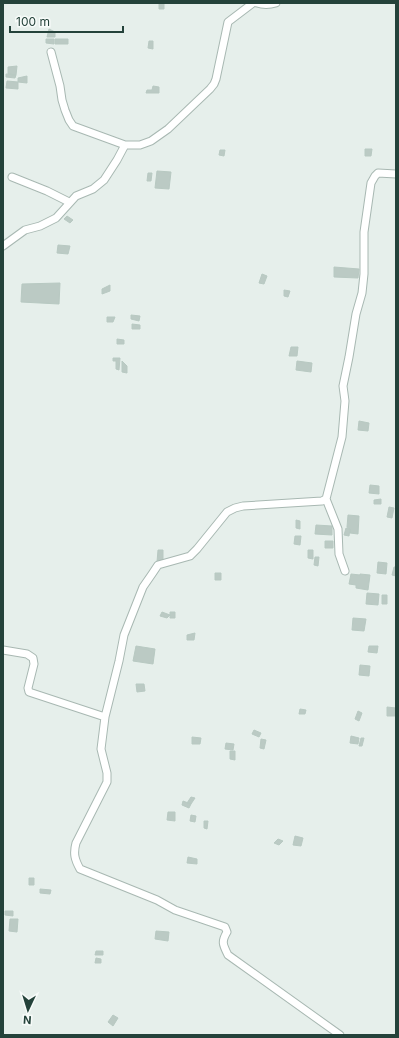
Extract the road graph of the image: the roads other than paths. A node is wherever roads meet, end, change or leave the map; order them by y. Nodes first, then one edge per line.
1 (253, 3) edge
2 (257, 3) edge
3 (276, 3) edge
4 (51, 52) dead end
5 (125, 145) junction
6 (396, 174) edge
7 (12, 177) dead end
8 (69, 202) junction
9 (3, 246) edge
10 (326, 499) junction
11 (344, 572) dead end
12 (3, 650) edge
13 (105, 717) junction
14 (340, 1035) edge

1 - 5 street
2 - 3 street
4 - 5 street
5 - 8 street
6 - 10 street
7 - 8 street
8 - 9 street
10 - 11 street
10 - 13 street
12 - 13 street
13 - 14 street

